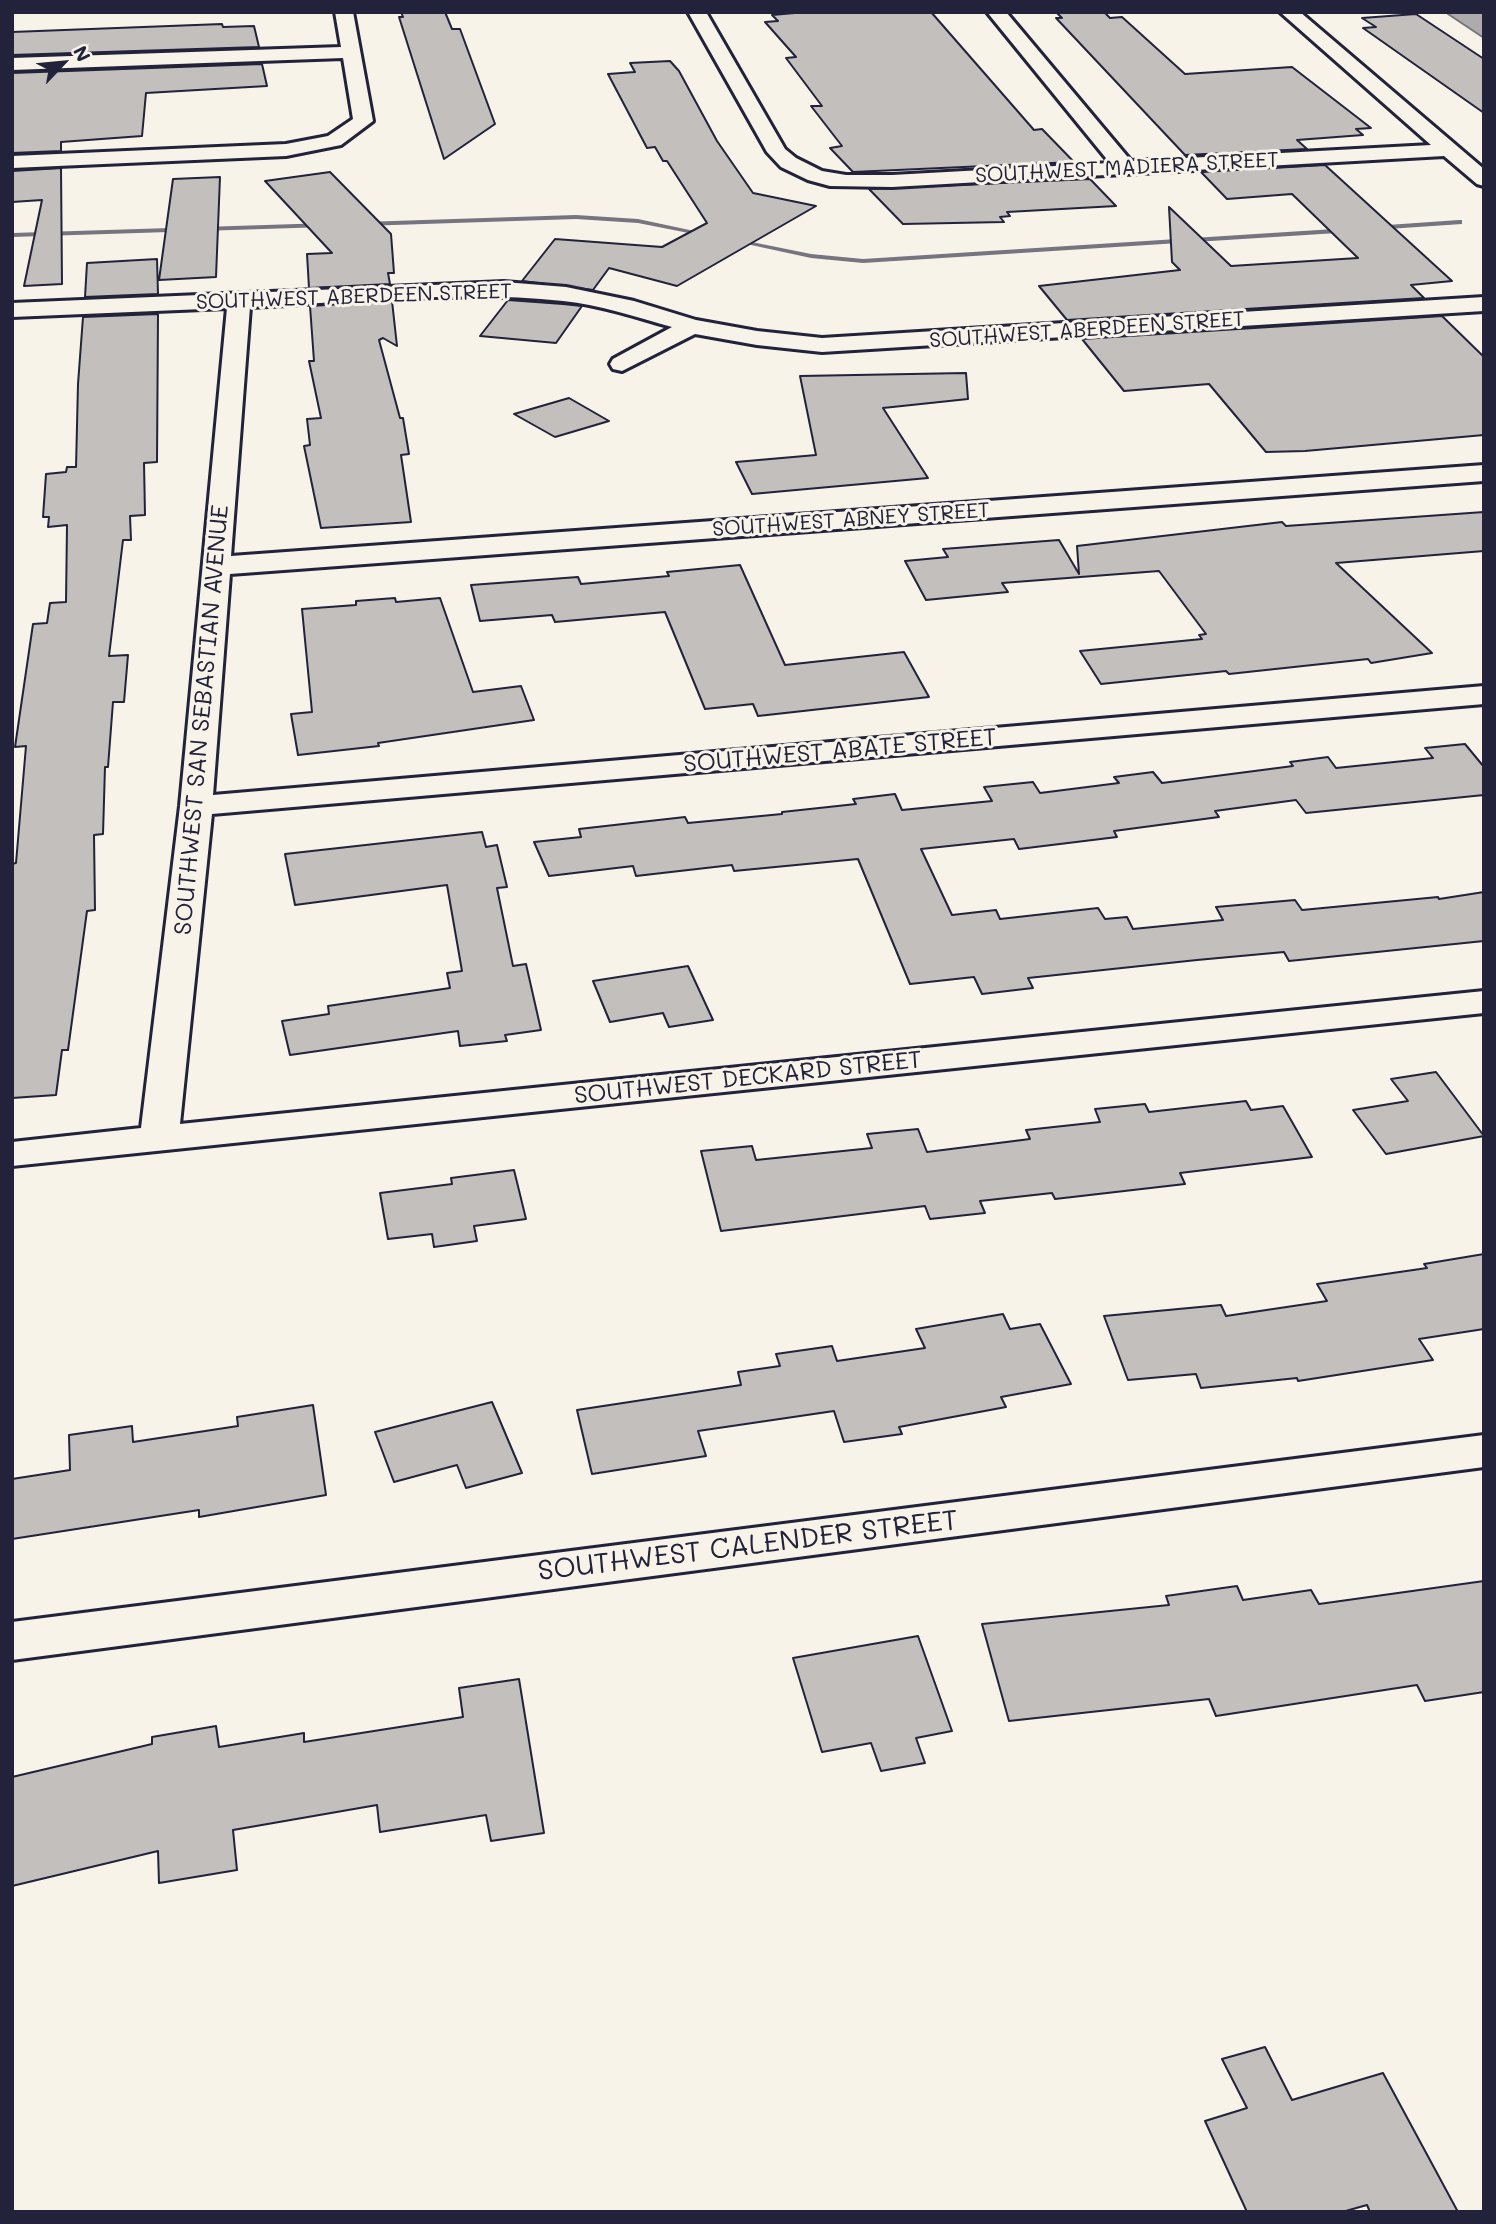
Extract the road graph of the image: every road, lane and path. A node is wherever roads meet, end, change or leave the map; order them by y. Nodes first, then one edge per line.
1 (344, 12) edge
2 (697, 12) edge
3 (996, 12) edge
4 (1289, 12) edge
5 (349, 52) junction
6 (12, 64) edge
7 (1448, 150) junction
8 (12, 162) edge
9 (1125, 167) junction
10 (1484, 180) edge
11 (239, 301) junction
12 (1484, 304) edge
13 (12, 310) edge
14 (692, 326) junction
15 (622, 364) dead end
16 (1484, 473) edge
17 (217, 566) junction
18 (1484, 695) edge
19 (196, 806) junction
20 (1484, 1002) edge
21 (159, 1139) junction
22 (12, 1154) edge
23 (1484, 1451) edge
24 (12, 1641) edge

1 - 5 street
2 - 9 street, SOUTHWEST MADIERA STREET
3 - 9 street
4 - 7 street
5 - 6 street
5 - 8 street
7 - 9 street, SOUTHWEST MADIERA STREET
7 - 10 street
11 - 13 street, SOUTHWEST ABERDEEN STREET
11 - 14 street, SOUTHWEST ABERDEEN STREET
11 - 17 street, SOUTHWEST SAN SEBASTIAN AVENUE
12 - 14 street, SOUTHWEST ABERDEEN STREET
14 - 15 street
16 - 17 street, SOUTHWEST ABNEY STREET
17 - 19 street, SOUTHWEST SAN SEBASTIAN AVENUE
18 - 19 street, SOUTHWEST ABATE STREET
19 - 21 street, SOUTHWEST SAN SEBASTIAN AVENUE
20 - 21 street, SOUTHWEST DECKARD STREET
21 - 22 street, SOUTHWEST DECKARD STREET
23 - 24 street, SOUTHWEST CALENDER STREET

